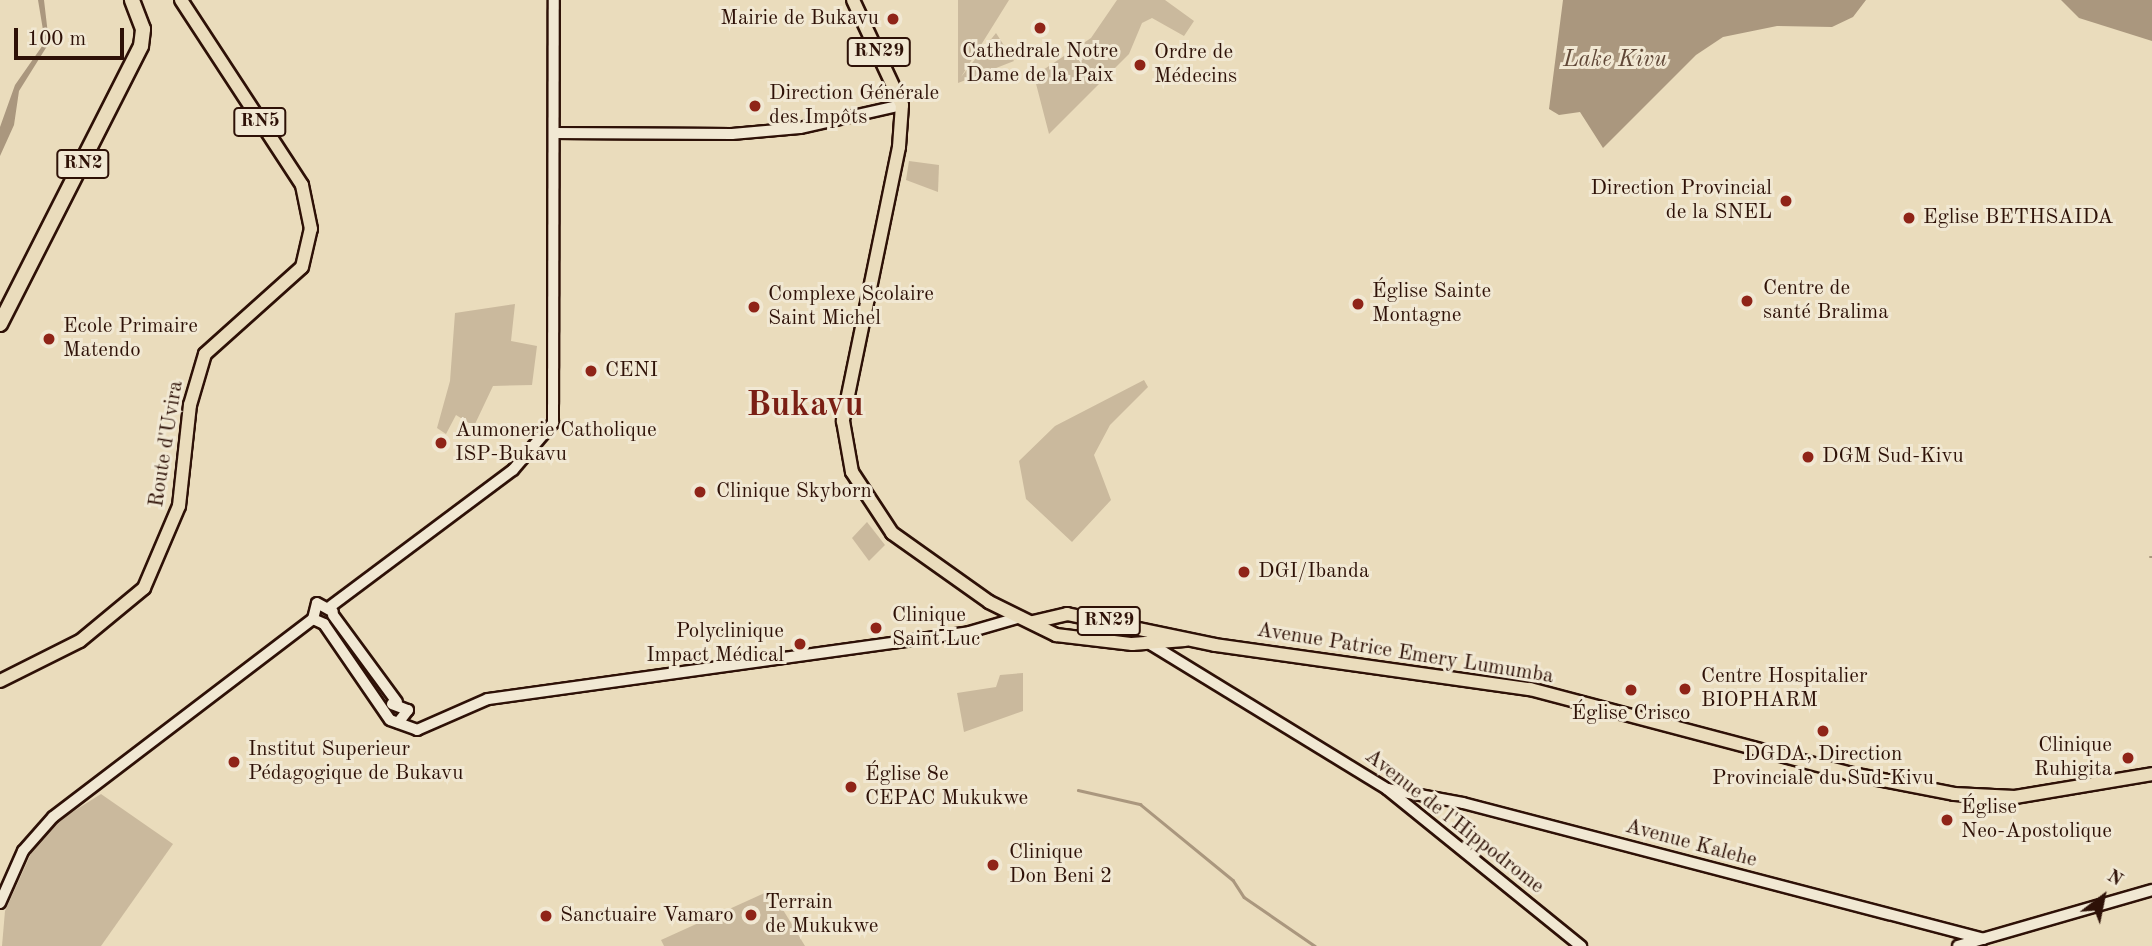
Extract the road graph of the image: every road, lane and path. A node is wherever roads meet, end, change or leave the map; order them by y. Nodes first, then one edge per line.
1 (132, 0) edge
2 (180, 0) edge
3 (554, 0) edge
4 (853, 0) edge
5 (902, 106) junction
6 (554, 133) junction
7 (0, 324) edge
8 (332, 611) junction
9 (313, 619) junction
10 (1027, 620) junction
11 (324, 624) junction
12 (1153, 629) junction
13 (1168, 639) junction
14 (1152, 645) junction
15 (1192, 667) junction
16 (0, 681) edge
17 (397, 702) junction
18 (387, 711) junction
19 (408, 715) junction
20 (398, 723) junction
21 (429, 726) junction
22 (2152, 774) edge
23 (1387, 789) junction
24 (2152, 890) edge
25 (0, 902) edge
26 (1984, 939) junction
27 (1581, 946) edge
28 (1958, 946) edge

1 - 7 highway, RN2
2 - 16 main road, Route d'Uvira / RN5
3 - 6 street
4 - 5 main road, Avenue Patrice Emery Lumumba / RN29
5 - 6 street
5 - 10 main road, Avenue Patrice Emery Lumumba / RN29
6 - 8 street
8 - 9 street
8 - 11 street
8 - 17 street
9 - 11 street
9 - 25 street
10 - 12 main road, Avenue Patrice Emery Lumumba / RN29
10 - 14 main road, Avenue Patrice Emery Lumumba / RN29
10 - 21 street
11 - 18 street
12 - 13 main road, Avenue Patrice Emery Lumumba / RN29
12 - 14 street
13 - 14 main road, Avenue Patrice Emery Lumumba / RN29
13 - 15 street, Avenue de l'Hippodrome
13 - 22 main road, Avenue Patrice Emery Lumumba / RN29
14 - 15 street, Avenue de l'Hippodrome
15 - 23 street, Avenue de l'Hippodrome
17 - 18 street
17 - 19 street
18 - 20 street
19 - 20 street
19 - 21 street
20 - 21 street
23 - 26 street, Avenue Kalehe
23 - 27 street, Avenue de l'Hippodrome
24 - 26 street
26 - 28 street

